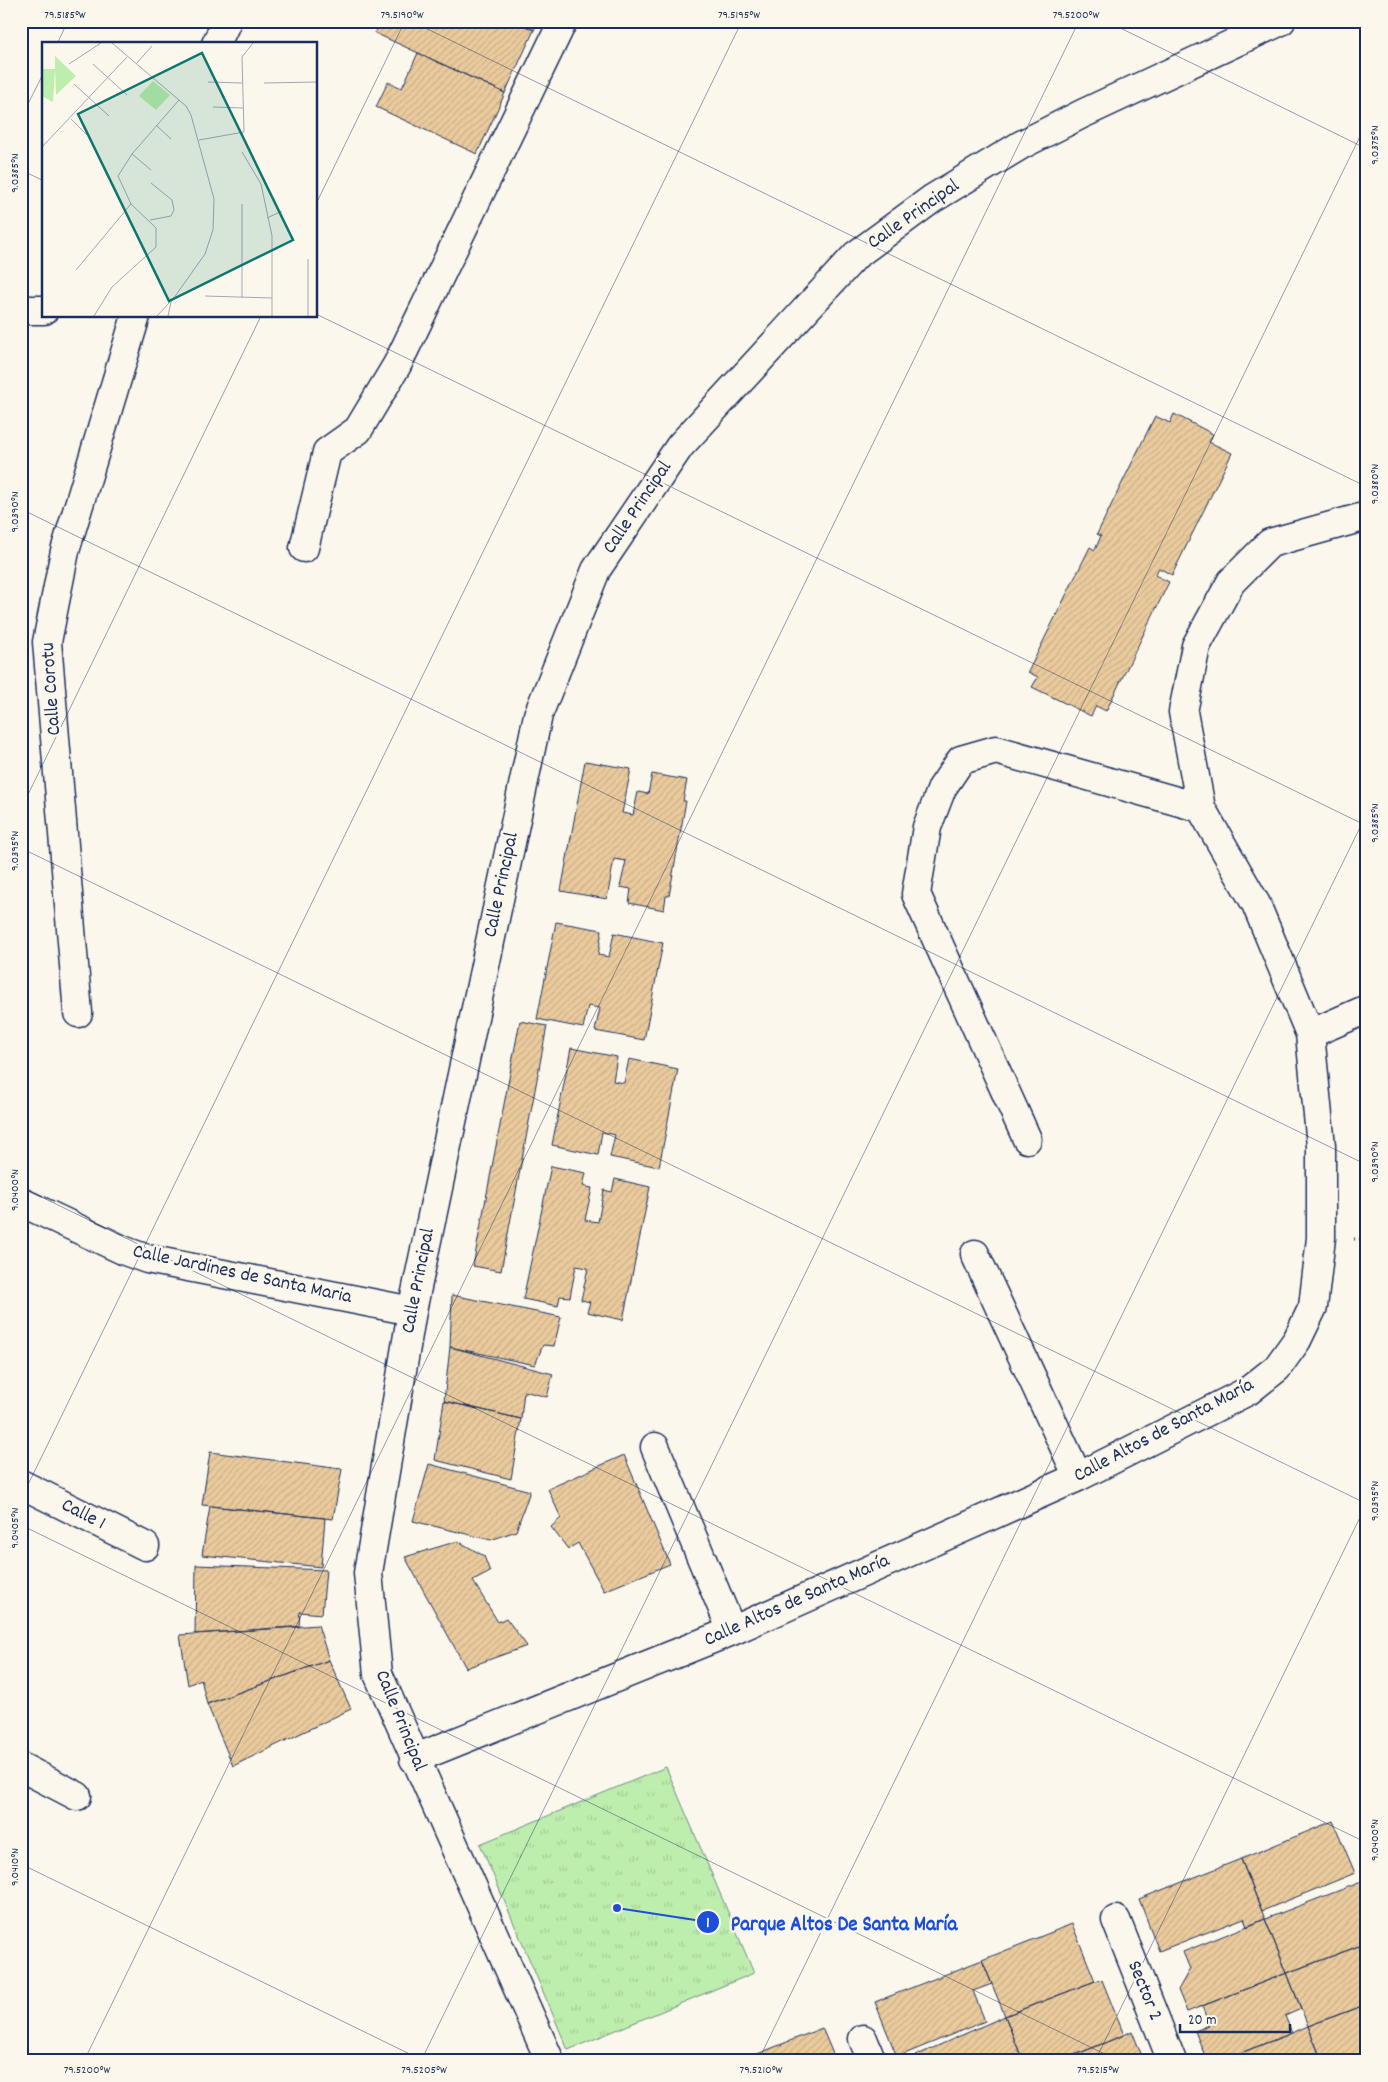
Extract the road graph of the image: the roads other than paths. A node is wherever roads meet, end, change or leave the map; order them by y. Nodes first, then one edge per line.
1 (227, 21) edge
2 (563, 21) edge
3 (1281, 21) edge
4 (217, 42) edge
5 (21, 310) edge
6 (42, 310) edge
7 (135, 318) edge
8 (1367, 516) edge
9 (304, 548) dead end
10 (1201, 808) junction
11 (1367, 1008) edge
12 (78, 1013) dead end
13 (1310, 1034) junction
14 (1027, 1139) dead end
15 (21, 1202) edge
16 (975, 1254) dead end
17 (412, 1311) junction
18 (655, 1448) dead end
19 (1078, 1477) junction
20 (21, 1484) edge
21 (144, 1546) dead end
22 (732, 1631) junction
23 (414, 1759) junction
24 (21, 1767) edge
25 (77, 1796) dead end
26 (1116, 1920) dead end
27 (550, 2061) edge
28 (1172, 2061) edge

1 - 4 street
2 - 9 street
3 - 17 street, Calle Principal
5 - 6 street
7 - 12 street, Calle Corotu
8 - 10 street, Calle Altos de Santa María
10 - 13 street, Calle Altos de Santa María
10 - 14 street
11 - 13 street
13 - 19 street, Calle Altos de Santa María
15 - 17 street, Calle Jardines de Santa Maria
16 - 19 street
17 - 23 street, Calle Principal
18 - 22 street
19 - 22 street, Calle Altos de Santa María
20 - 21 street, Calle 1
22 - 23 street, Calle Altos de Santa María
23 - 27 street, Calle Principal
24 - 25 street
26 - 28 street, Sector 2

